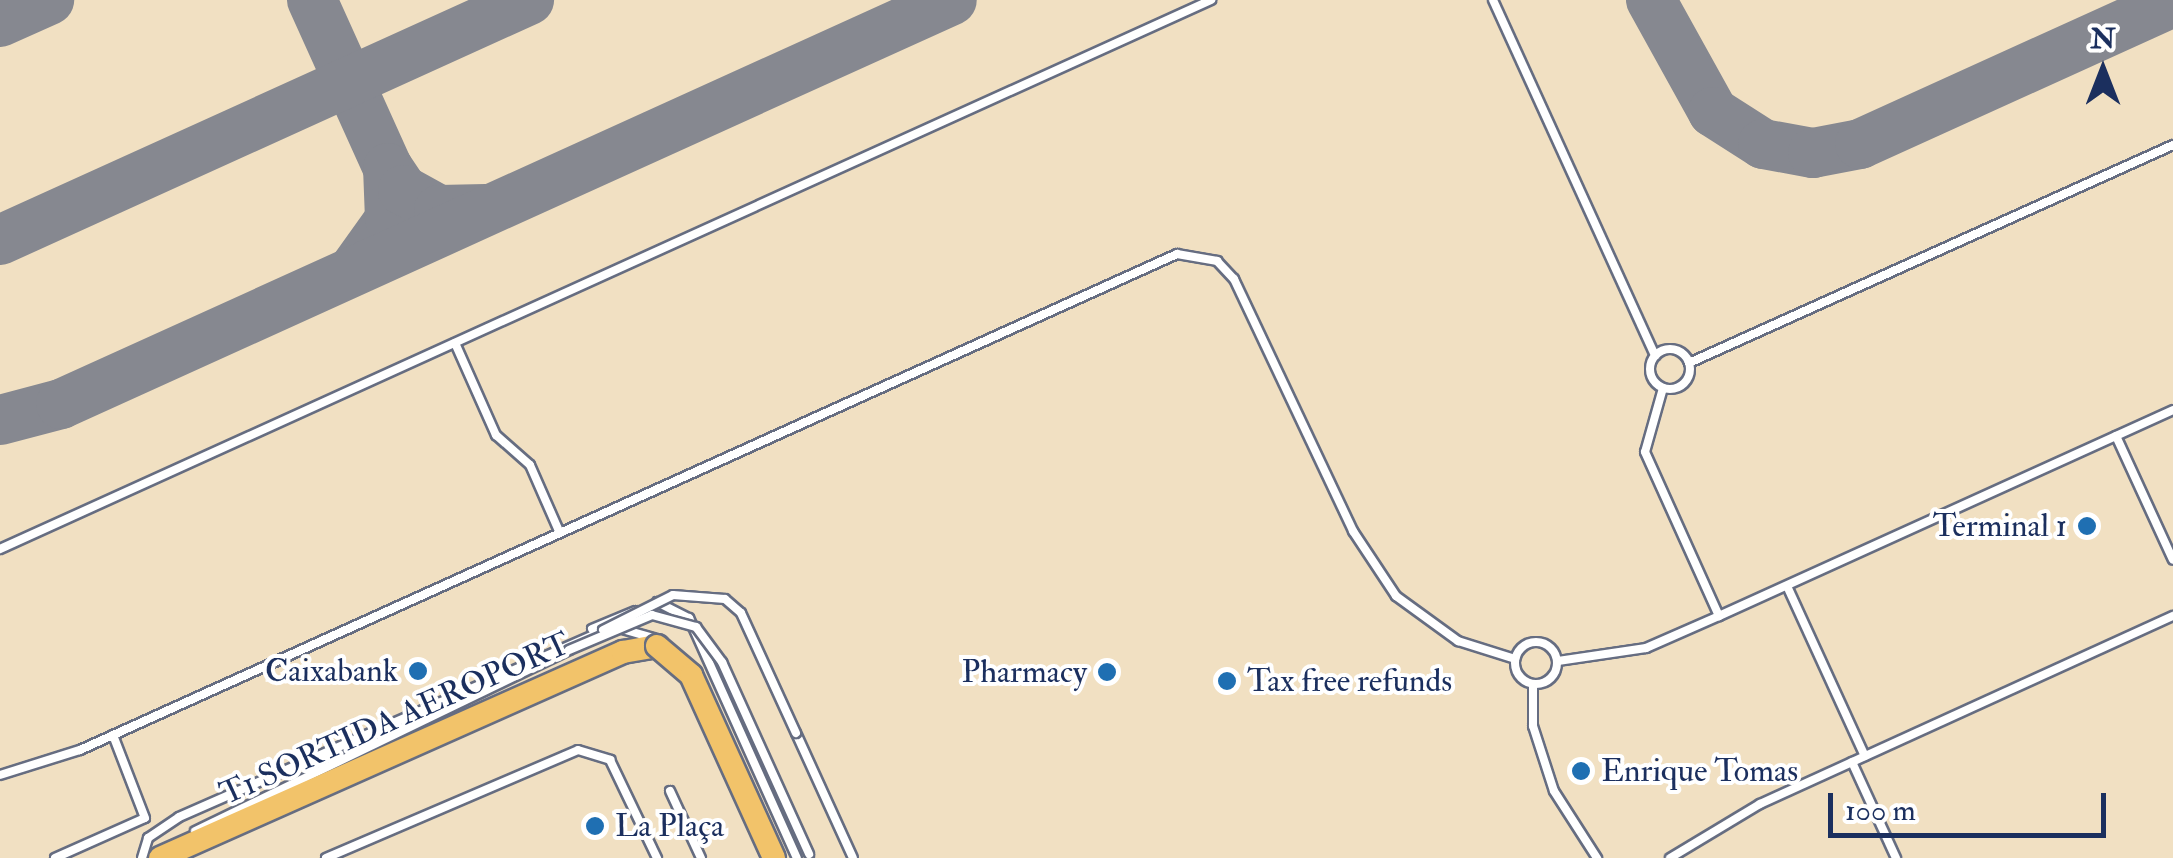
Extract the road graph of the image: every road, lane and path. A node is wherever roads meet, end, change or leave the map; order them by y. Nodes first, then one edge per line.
1 (1211, 0) edge
2 (1493, 0) edge
3 (2173, 145) edge
4 (455, 342) junction
5 (1655, 356) junction
6 (1690, 363) junction
7 (1663, 388) junction
8 (2173, 410) edge
9 (2116, 436) junction
10 (559, 531) junction
11 (0, 549) edge
12 (2173, 560) edge
13 (1787, 586) junction
14 (642, 613) junction
15 (1718, 616) junction
16 (2173, 616) edge
17 (579, 634) junction
18 (1515, 660) junction
19 (1558, 661) junction
20 (1534, 684) junction
21 (112, 735) junction
22 (1865, 756) junction
23 (1852, 762) junction
24 (0, 775) edge
25 (670, 791) dead end
26 (810, 854) dead end
27 (156, 857) edge
28 (55, 858) edge
29 (326, 858) edge
30 (657, 858) edge
31 (701, 858) edge
32 (762, 858) edge
33 (774, 858) edge
34 (797, 858) edge
35 (854, 858) edge
36 (1597, 858) edge
37 (1670, 858) edge
38 (1896, 858) edge

1 - 4 lane
2 - 5 lane
3 - 6 lane
4 - 10 lane
4 - 11 lane
5 - 6 lane
5 - 7 lane
6 - 7 lane
7 - 15 lane
8 - 9 lane
9 - 12 lane
9 - 13 lane
10 - 18 lane
10 - 21 lane
13 - 15 lane
13 - 22 lane
14 - 26 lane, bridge
14 - 27 lane, bridge
14 - 35 lane, bridge
15 - 19 lane
16 - 22 lane
17 - 27 lane
17 - 32 lane
17 - 34 lane
18 - 19 lane
18 - 20 lane
19 - 20 lane
20 - 36 lane
21 - 24 lane
21 - 28 lane
22 - 23 lane
23 - 37 lane
23 - 38 lane
25 - 31 lane
27 - 33 main road, T1 SORTIDA AEROPORT, bridge
29 - 30 lane

